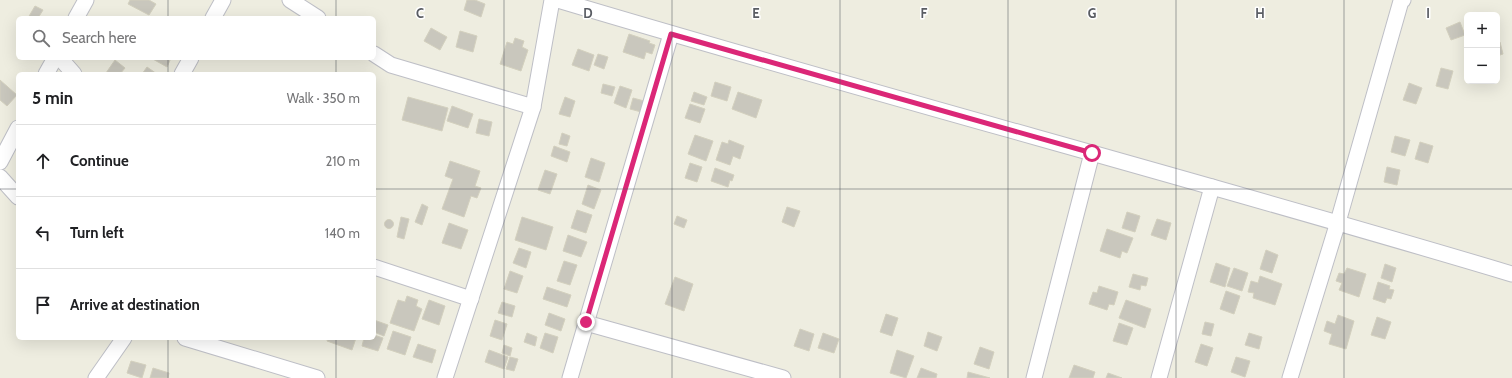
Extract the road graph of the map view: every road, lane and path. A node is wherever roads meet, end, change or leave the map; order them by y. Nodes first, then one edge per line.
1 (86, 0) edge
2 (223, 0) edge
3 (290, 0) edge
4 (552, 0) edge
5 (558, 0) edge
6 (1401, 0) edge
7 (77, 16) edge
8 (214, 16) edge
9 (315, 16) edge
10 (671, 34) junction
11 (376, 55) edge
12 (54, 60) edge
13 (62, 60) edge
14 (190, 60) edge
15 (47, 72) edge
16 (72, 72) edge
17 (183, 72) edge
18 (533, 108) junction
19 (16, 132) edge
20 (1092, 153) junction
21 (0, 162) edge
22 (0, 177) edge
23 (1212, 186) junction
24 (16, 195) edge
25 (1338, 222) junction
26 (376, 268) edge
27 (1512, 274) edge
28 (471, 299) junction
29 (586, 322) junction
30 (123, 340) edge
31 (193, 340) edge
32 (96, 378) edge
33 (317, 378) edge
34 (445, 378) edge
35 (570, 378) edge
36 (782, 378) edge
37 (1034, 378) edge
38 (1159, 378) edge
39 (1290, 378) edge

1 - 7 street
2 - 8 street
3 - 9 street
4 - 18 street
5 - 10 street
6 - 25 street
10 - 20 street
10 - 29 street
11 - 18 street
12 - 15 street
13 - 16 street
14 - 17 street
18 - 28 street
19 - 21 street
20 - 23 street
20 - 37 street
22 - 24 street
23 - 25 street
23 - 38 street
25 - 27 street
25 - 39 street
26 - 28 street
28 - 34 street
29 - 35 street
29 - 36 street
30 - 32 street
31 - 33 street

